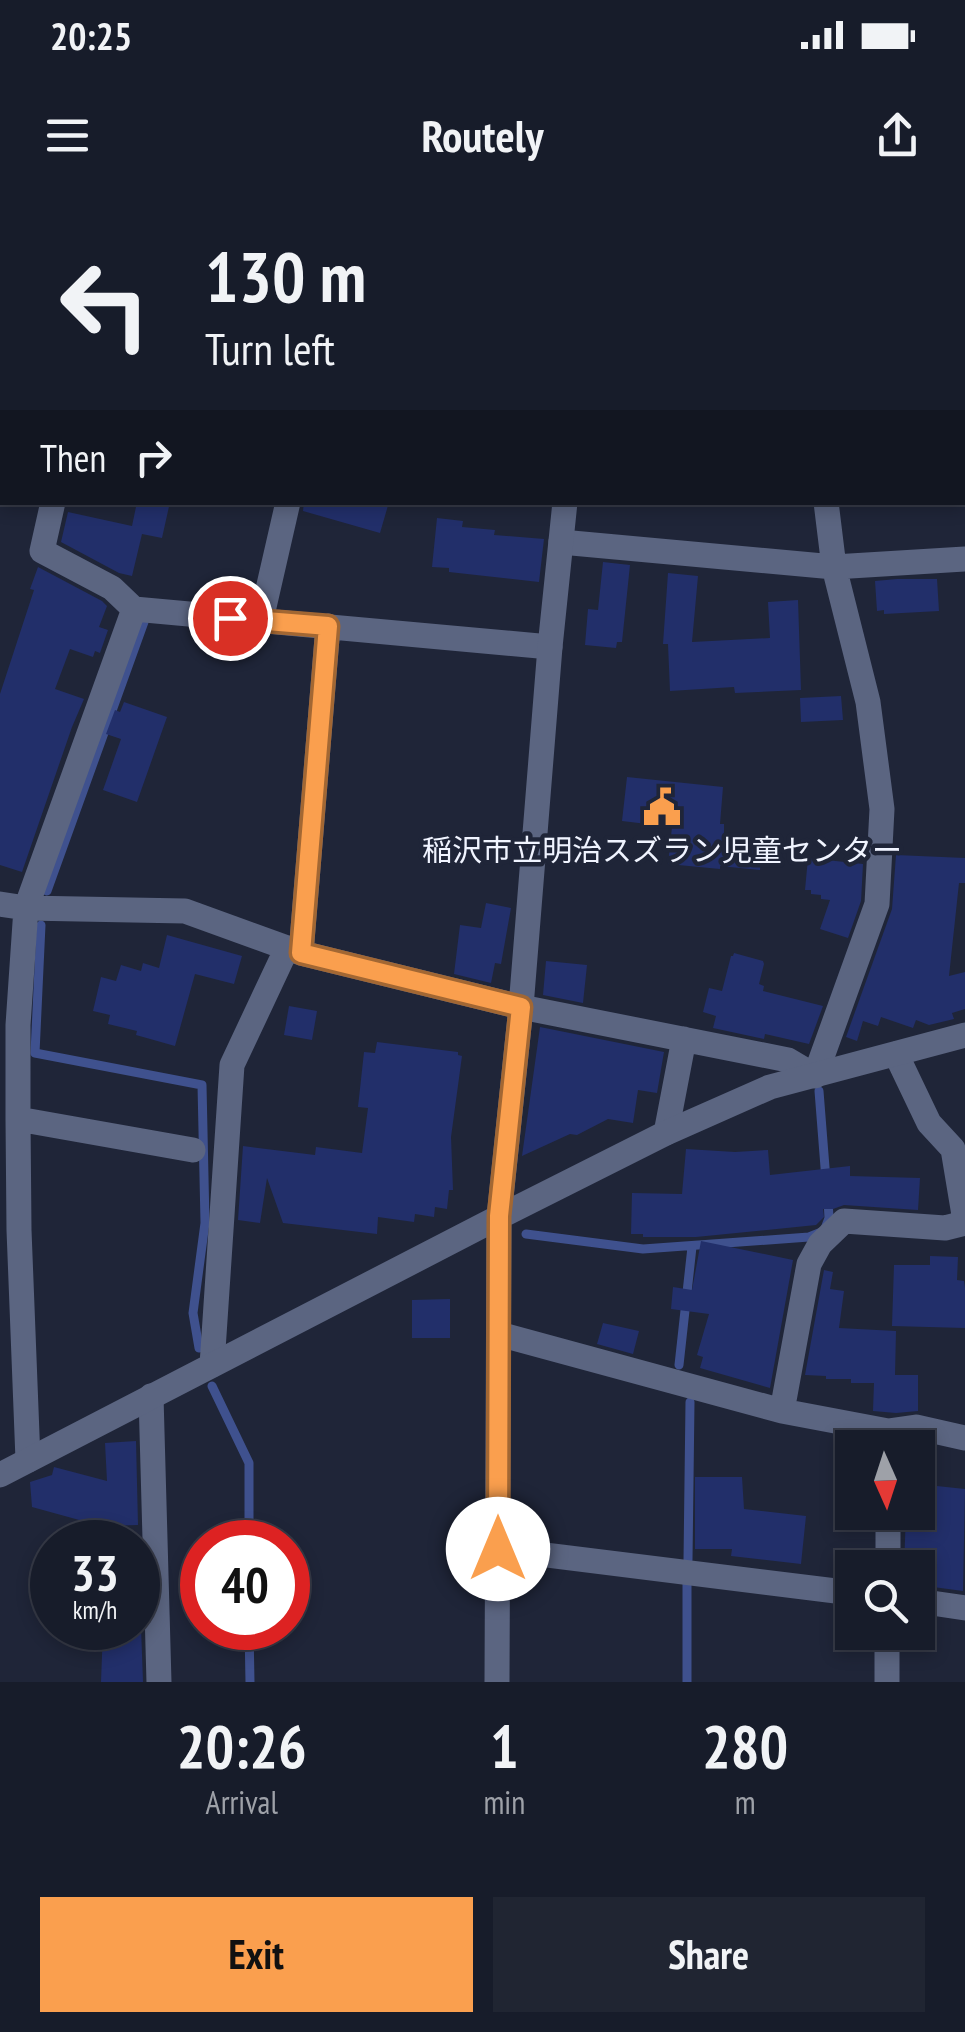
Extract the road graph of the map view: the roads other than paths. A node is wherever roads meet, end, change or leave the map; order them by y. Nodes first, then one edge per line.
1 (52, 505) edge
2 (287, 505) edge
3 (565, 505) edge
4 (826, 505) edge
5 (561, 542) junction
6 (965, 559) edge
7 (834, 567) junction
8 (134, 610) junction
9 (262, 620) junction
10 (328, 626) junction
11 (550, 647) junction
12 (0, 904) edge
13 (26, 908) junction
14 (294, 951) junction
15 (521, 1007) junction
16 (965, 1035) edge
17 (684, 1040) junction
18 (896, 1054) junction
19 (815, 1076) junction
20 (18, 1120) junction
21 (666, 1133) junction
22 (193, 1150) dead end
23 (499, 1216) junction
24 (965, 1222) edge
25 (10, 1227) edge
26 (499, 1334) junction
27 (212, 1364) junction
28 (151, 1396) junction
29 (782, 1411) junction
30 (854, 1430) edge
31 (935, 1431) edge
32 (965, 1438) edge
33 (28, 1460) junction
34 (0, 1474) edge
35 (498, 1549) junction
36 (835, 1591) edge
37 (935, 1604) edge
38 (965, 1608) edge
39 (887, 1650) edge
40 (159, 1682) edge
41 (497, 1682) edge
42 (887, 1682) edge

1 - 8 street
2 - 9 street
3 - 5 street
4 - 7 street
5 - 7 street
5 - 11 street
6 - 7 street
7 - 19 street
8 - 9 street
8 - 13 street
9 - 10 street
10 - 11 street
10 - 14 street
11 - 15 street
12 - 13 street
13 - 14 street
13 - 20 street
14 - 15 street
14 - 27 street
15 - 17 street
15 - 23 street
16 - 18 street
17 - 19 street
17 - 21 street
18 - 19 street
18 - 24 street
19 - 21 street
20 - 22 street
20 - 25 street
21 - 23 street
23 - 26 street
23 - 27 street
24 - 29 street
25 - 33 street
26 - 29 street
26 - 35 street
27 - 28 street
28 - 33 street
28 - 40 street
29 - 30 street
31 - 32 street
33 - 34 street
35 - 36 street
35 - 41 street
37 - 38 street
39 - 42 street

